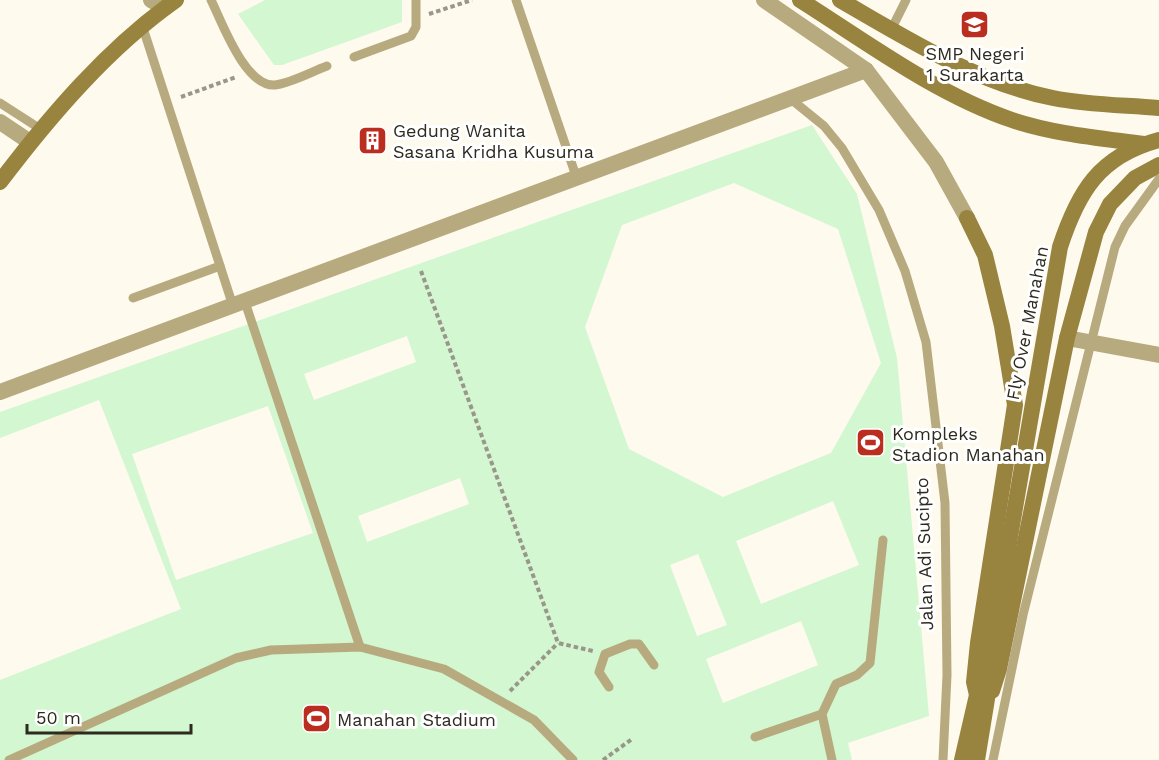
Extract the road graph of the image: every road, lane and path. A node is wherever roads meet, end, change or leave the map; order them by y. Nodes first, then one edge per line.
1 (211, 0) edge
2 (416, 0) edge
3 (472, 0) edge
4 (516, 0) edge
5 (764, 0) edge
6 (800, 0) edge
7 (840, 0) edge
8 (906, 0) edge
9 (164, 3) edge
10 (417, 18) junction
11 (143, 28) junction
12 (891, 30) junction
13 (354, 57) dead end
14 (327, 66) dead end
15 (866, 70) junction
16 (249, 73) junction
17 (792, 100) junction
18 (0, 103) edge
19 (167, 103) junction
20 (1159, 108) edge
21 (0, 122) edge
22 (36, 136) junction
23 (1152, 142) edge
24 (1159, 165) edge
25 (1159, 179) edge
26 (577, 180) junction
27 (0, 182) edge
28 (967, 218) joint
29 (220, 266) junction
30 (421, 271) dead end
31 (133, 298) dead end
32 (239, 304) junction
33 (1067, 338) junction
34 (1093, 343) junction
35 (1159, 355) edge
36 (0, 392) edge
37 (1040, 466) junction
38 (1058, 470) junction
39 (883, 540) dead end
40 (558, 643) junction
41 (360, 647) junction
42 (605, 654) junction
43 (654, 665) dead end
44 (609, 687) dead end
45 (983, 690) junction
46 (502, 700) junction
47 (822, 714) junction
48 (755, 737) dead end
49 (632, 739) dead end
50 (9, 760) edge
51 (573, 760) edge
52 (603, 760) edge
53 (832, 760) edge
54 (943, 760) edge
55 (962, 760) edge
56 (976, 760) edge
57 (993, 760) edge

1 - 16 lane
2 - 10 lane
3 - 10 path
4 - 26 lane
5 - 15 street
6 - 23 main road, Fly Over Manahan
7 - 12 main road
8 - 12 lane
9 - 11 main road
10 - 13 lane
11 - 19 lane
11 - 22 main road
12 - 20 main road
14 - 16 lane
15 - 17 street
15 - 28 street
16 - 19 path
17 - 26 street
17 - 54 lane, Jalan Adi Sucipto
18 - 22 lane
19 - 29 lane
21 - 22 street
22 - 27 main road
23 - 45 main road, Fly Over Manahan
24 - 33 main road
25 - 34 lane
26 - 32 street
28 - 45 main road
29 - 31 lane
29 - 32 lane
30 - 40 path
32 - 36 street
32 - 41 lane
33 - 34 street
33 - 37 main road
34 - 35 street
34 - 38 lane
37 - 38 lane
37 - 45 main road
38 - 57 lane
39 - 47 lane
40 - 42 path
40 - 46 path
41 - 46 lane
41 - 50 lane
42 - 43 lane
42 - 44 lane
45 - 55 main road
45 - 56 main road
46 - 51 lane
47 - 48 lane
47 - 53 lane
49 - 52 path

